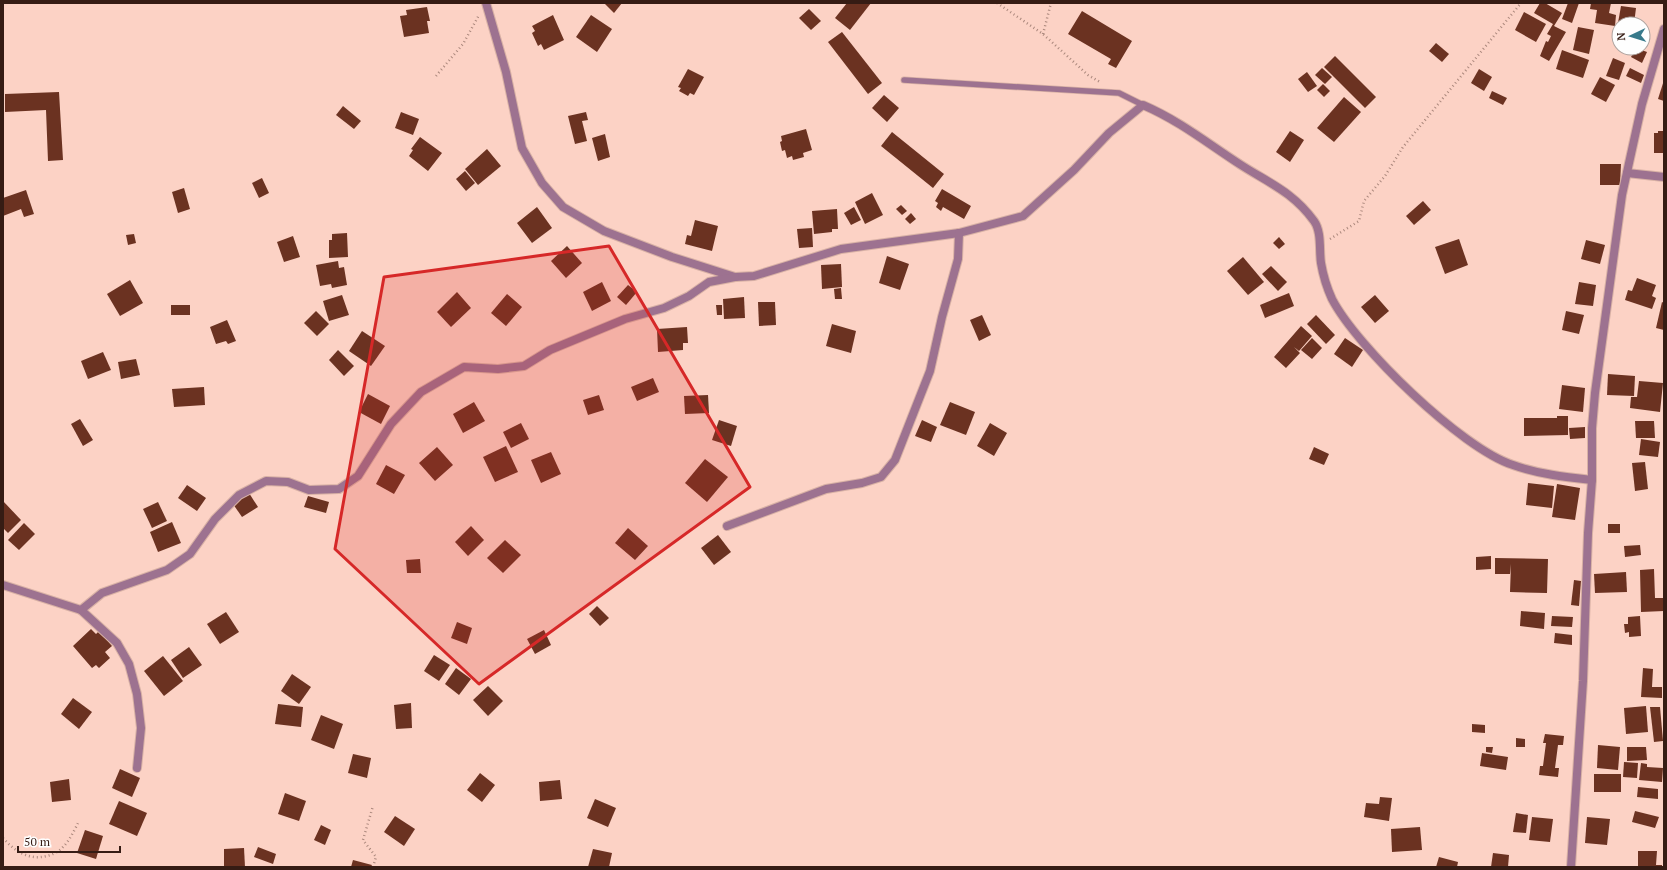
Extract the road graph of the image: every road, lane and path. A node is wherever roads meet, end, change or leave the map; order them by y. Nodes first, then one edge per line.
1 (486, 3) edge
2 (996, 3) edge
3 (1051, 3) edge
4 (1521, 3) edge
5 (482, 11) dead end
6 (1664, 28) edge
7 (1043, 34) junction
8 (436, 76) dead end
9 (904, 80) dead end
10 (1119, 93) junction
11 (1143, 105) junction
12 (1627, 172) junction
13 (1664, 177) edge
14 (959, 233) junction
15 (1319, 245) junction
16 (736, 277) junction
17 (1592, 480) junction
18 (727, 526) dead end
19 (3, 585) edge
20 (81, 610) junction
21 (137, 768) dead end
22 (373, 806) dead end
23 (78, 823) dead end
24 (3, 838) edge
25 (373, 867) edge
26 (1571, 867) edge

1 - 16 street
2 - 7 path
3 - 7 path
4 - 15 path
5 - 8 path
6 - 12 street
7 - 10 path
9 - 10 lane
10 - 11 lane
11 - 14 street
11 - 15 street
12 - 13 street
12 - 17 street
14 - 16 street
14 - 18 street
15 - 17 street
16 - 20 street
17 - 26 street
19 - 20 street
20 - 21 street
22 - 25 path
23 - 24 path

